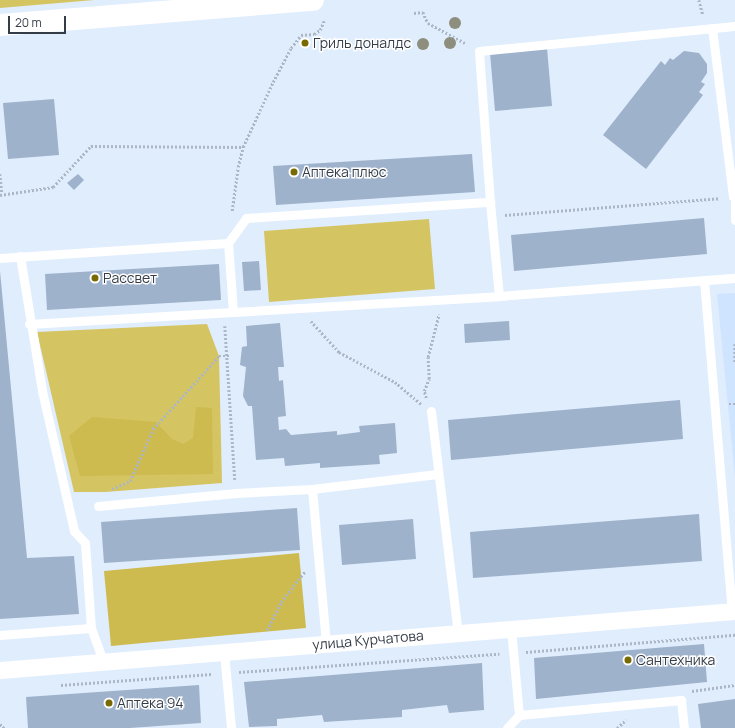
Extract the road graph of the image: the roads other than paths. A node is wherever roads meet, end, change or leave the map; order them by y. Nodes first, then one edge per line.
1 (313, 0) edge
2 (0, 25) edge
3 (735, 26) edge
4 (712, 28) junction
5 (734, 197) edge
6 (490, 202) junction
7 (735, 220) edge
8 (228, 243) junction
9 (20, 256) junction
10 (0, 258) edge
11 (735, 278) edge
12 (704, 280) junction
13 (499, 296) junction
14 (233, 312) junction
15 (29, 324) junction
16 (431, 412) road end
17 (437, 474) junction
18 (312, 489) junction
19 (98, 506) road end
20 (734, 611) edge
21 (91, 628) junction
22 (511, 629) junction
23 (458, 633) junction
24 (0, 635) edge
25 (326, 644) junction
26 (224, 652) junction
27 (102, 662) junction
28 (0, 670) edge
29 (519, 715) junction
30 (231, 728) edge
31 (507, 728) edge
32 (684, 728) edge

1 - 2 main road
3 - 4 lane
4 - 5 lane
4 - 6 lane
5 - 7 lane
6 - 8 lane
6 - 13 lane
8 - 9 lane
8 - 14 lane
9 - 10 lane
9 - 15 lane
11 - 12 lane
12 - 13 lane
12 - 20 lane
13 - 14 lane
14 - 15 lane
15 - 21 lane
16 - 17 lane
17 - 18 lane
17 - 23 lane
18 - 19 lane
18 - 25 lane
20 - 22 street, улица Курчатова
21 - 24 lane
21 - 27 lane
22 - 23 street, улица Курчатова
22 - 29 lane
23 - 25 street, улица Курчатова
25 - 26 street, улица Курчатова
26 - 27 street, улица Курчатова
26 - 30 lane
27 - 28 street, улица Курчатова
29 - 31 lane
29 - 32 lane

